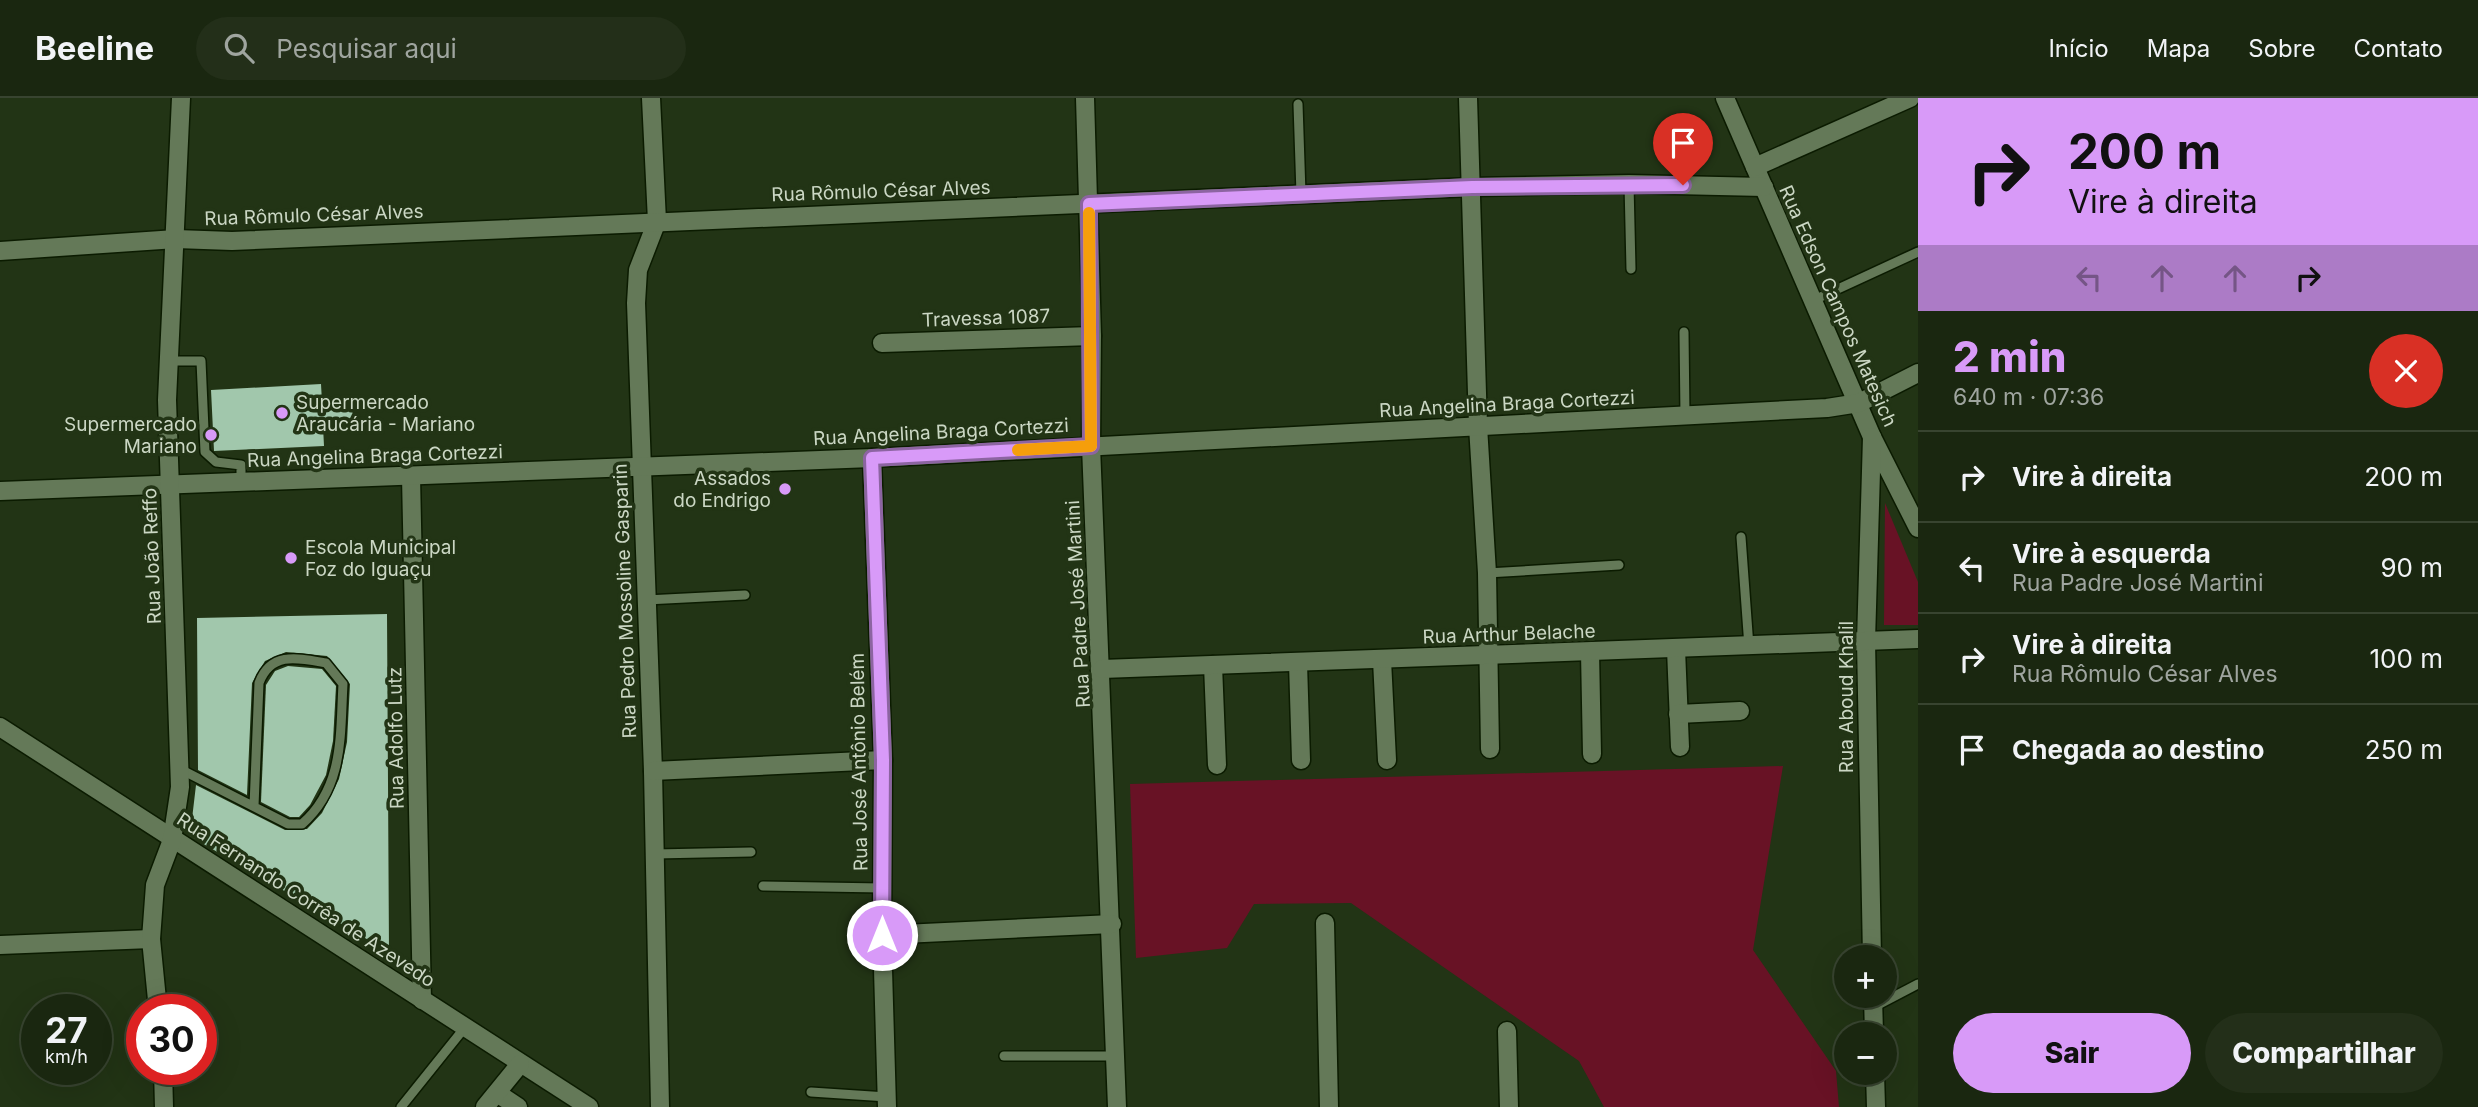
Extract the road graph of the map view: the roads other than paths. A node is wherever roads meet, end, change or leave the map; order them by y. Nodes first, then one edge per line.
1 (181, 98) edge
2 (651, 98) edge
3 (1085, 98) edge
4 (1468, 98) edge
5 (1725, 98) edge
6 (1910, 98) edge
7 (1298, 104) dead end
8 (1755, 167) junction
9 (1629, 184) junction
10 (1472, 187) junction
11 (1764, 187) junction
12 (1301, 194) junction
13 (1089, 204) junction
14 (657, 221) junction
15 (176, 239) junction
16 (0, 251) edge
17 (1918, 253) edge
18 (1631, 270) dead end
19 (1814, 300) junction
20 (1684, 332) dead end
21 (1092, 335) junction
22 (882, 343) dead end
23 (168, 361) junction
24 (1918, 373) edge
25 (1859, 403) junction
26 (1685, 416) junction
27 (1478, 426) junction
28 (1872, 437) junction
29 (1091, 446) junction
30 (872, 458) junction
31 (641, 465) junction
32 (411, 476) junction
33 (241, 483) junction
34 (170, 485) junction
35 (0, 491) edge
36 (1918, 528) edge
37 (1741, 537) dead end
38 (1619, 565) dead end
39 (1487, 573) junction
40 (745, 595) dead end
41 (646, 600) junction
42 (1918, 639) edge
43 (1866, 642) junction
44 (1749, 647) junction
45 (1676, 649) junction
46 (1590, 652) junction
47 (1489, 657) junction
48 (1382, 660) junction
49 (1298, 663) junction
50 (1213, 665) junction
51 (1102, 670) junction
52 (1740, 711) dead end
53 (1678, 714) junction
54 (0, 727) edge
55 (1679, 747) dead end
56 (1490, 748) dead end
57 (1592, 754) dead end
58 (883, 760) junction
59 (1301, 760) dead end
60 (1387, 760) dead end
61 (1217, 765) dead end
62 (180, 769) junction
63 (653, 771) junction
64 (254, 806) junction
65 (172, 840) junction
66 (751, 852) dead end
67 (655, 854) junction
68 (763, 886) dead end
69 (882, 888) junction
70 (1325, 923) dead end
71 (1112, 925) junction
72 (882, 935) junction
73 (151, 939) junction
74 (0, 945) edge
75 (1872, 945) edge
76 (1918, 984) edge
77 (1897, 992) edge
78 (156, 994) edge
79 (422, 1000) junction
80 (466, 1026) junction
81 (1507, 1031) dead end
82 (1004, 1056) dead end
83 (1115, 1056) junction
84 (520, 1064) junction
85 (163, 1085) edge
86 (1875, 1085) edge
87 (811, 1092) dead end
88 (491, 1100) edge
89 (887, 1102) edge
90 (164, 1107) edge
91 (401, 1107) edge
92 (518, 1107) edge
93 (589, 1107) edge
94 (660, 1107) edge
95 (1117, 1107) edge
96 (1329, 1107) edge
97 (1509, 1107) edge
98 (1876, 1107) edge

1 - 15 street, Rua João Reffo
2 - 14 street, Rua Pedro Mossoline Gasparin
3 - 13 street, Rua Padre José Martini
4 - 10 street
5 - 8 street, Rua Edson Campos Matesich
6 - 8 street
7 - 12 lane
8 - 11 street, Rua Edson Campos Matesich
9 - 10 street, Rua Rômulo César Alves
9 - 11 street, Rua Rômulo César Alves
9 - 18 lane
10 - 12 street, Rua Rômulo César Alves
10 - 27 street
11 - 19 street, Rua Edson Campos Matesich
12 - 13 street, Rua Rômulo César Alves
13 - 14 street, Rua Rômulo César Alves
13 - 21 street, Rua Padre José Martini
14 - 15 street, Rua Rômulo César Alves
14 - 31 street, Rua Pedro Mossoline Gasparin
15 - 16 street, Rua Rômulo César Alves
15 - 23 street, Rua João Reffo
17 - 19 lane
19 - 25 street, Rua Edson Campos Matesich
20 - 26 lane
21 - 22 street, Travessa 1087
21 - 29 street, Rua Padre José Martini
23 - 33 lane
23 - 34 street, Rua João Reffo
24 - 25 street, Rua Angelina Braga Cortezzi
25 - 26 street, Rua Angelina Braga Cortezzi
25 - 28 street, Rua Edson Campos Matesich
26 - 27 street, Rua Angelina Braga Cortezzi
27 - 29 street, Rua Angelina Braga Cortezzi
27 - 39 street
28 - 36 street, Rua Edson Campos Matesich
28 - 43 street, Rua Aboud Khalil
29 - 30 street, Rua Angelina Braga Cortezzi
29 - 51 street, Rua Padre José Martini
30 - 31 street, Rua Angelina Braga Cortezzi
30 - 58 street, Rua José Antônio Belém
31 - 32 street, Rua Angelina Braga Cortezzi
31 - 41 street, Rua Pedro Mossoline Gasparin
32 - 33 street, Rua Angelina Braga Cortezzi
32 - 79 street, Rua Adolfo Lutz
33 - 34 street, Rua Angelina Braga Cortezzi
34 - 35 street, Rua Angelina Braga Cortezzi
34 - 62 street, Rua João Reffo
37 - 44 lane
38 - 39 lane
39 - 47 street
40 - 41 lane
41 - 63 street, Rua Pedro Mossoline Gasparin
42 - 43 street, Rua Arthur Belache
43 - 44 street, Rua Arthur Belache
43 - 75 street, Rua Aboud Khalil
44 - 45 street, Rua Arthur Belache
45 - 46 street, Rua Arthur Belache
45 - 53 street
46 - 47 street, Rua Arthur Belache
46 - 57 street
47 - 48 street, Rua Arthur Belache
47 - 56 street
48 - 49 street, Rua Arthur Belache
48 - 60 street
49 - 50 street, Rua Arthur Belache
49 - 59 street
50 - 51 street, Rua Arthur Belache
50 - 61 street
51 - 71 street, Rua Padre José Martini
52 - 53 street
53 - 55 street
54 - 65 street, Rua Fernando Corrêa de Azevedo
58 - 63 street
58 - 69 street, Rua José Antônio Belém
62 - 64 lane
62 - 65 street, Rua João Reffo
63 - 67 street, Rua Pedro Mossoline Gasparin
64 - 64 lane
65 - 73 street, Rua João Reffo
65 - 79 street, Rua Fernando Corrêa de Azevedo
66 - 67 lane
67 - 94 street, Rua Pedro Mossoline Gasparin
68 - 69 lane
69 - 72 street, Rua José Antônio Belém
70 - 96 street
71 - 72 street
71 - 83 street, Rua Padre José Martini
72 - 89 street, Rua José Antônio Belém
73 - 74 street
73 - 78 street, Rua João Reffo
76 - 77 lane
79 - 80 street, Rua Fernando Corrêa de Azevedo
80 - 84 street, Rua Fernando Corrêa de Azevedo
80 - 91 lane
81 - 97 street
82 - 83 lane
83 - 95 street, Rua Padre José Martini
84 - 88 street
84 - 93 street, Rua Fernando Corrêa de Azevedo
85 - 90 street
86 - 98 street
87 - 89 lane
88 - 92 street

